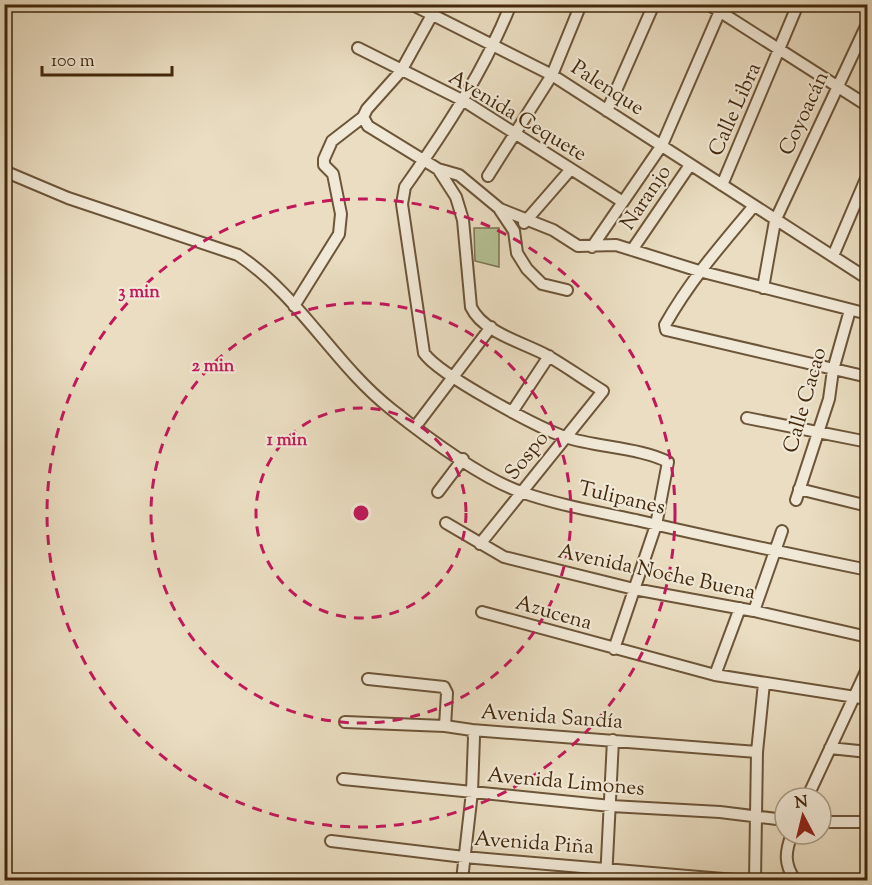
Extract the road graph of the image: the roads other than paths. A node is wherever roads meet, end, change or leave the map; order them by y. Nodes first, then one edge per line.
1 (411, 4) edge
2 (438, 4) edge
3 (511, 4) edge
4 (581, 4) edge
5 (654, 4) edge
6 (708, 4) edge
7 (798, 4) edge
8 (721, 8) edge
9 (432, 16) junction
10 (867, 22) edge
11 (494, 46) junction
12 (358, 48) dead end
13 (781, 49) junction
14 (401, 71) junction
15 (552, 75) junction
16 (838, 85) junction
17 (464, 101) junction
18 (867, 106) edge
19 (608, 111) junction
20 (365, 122) junction
21 (515, 133) junction
22 (662, 145) junction
23 (424, 161) junction
24 (690, 165) junction
25 (438, 169) junction
26 (571, 169) junction
27 (4, 171) edge
28 (867, 174) edge
29 (488, 176) dead end
30 (722, 185) junction
31 (623, 202) junction
32 (753, 207) junction
33 (500, 209) junction
34 (528, 221) junction
35 (776, 221) junction
36 (514, 231) junction
37 (592, 247) junction
38 (632, 250) junction
39 (833, 256) junction
40 (699, 271) junction
41 (867, 279) edge
42 (763, 288) junction
43 (567, 290) dead end
44 (294, 306) junction
45 (850, 309) junction
46 (867, 314) edge
47 (491, 327) junction
48 (549, 356) junction
49 (833, 370) junction
50 (867, 377) edge
51 (455, 378) junction
52 (512, 412) junction
53 (747, 418) dead end
54 (415, 427) junction
55 (816, 433) junction
56 (565, 437) junction
57 (867, 442) edge
58 (463, 459) junction
59 (799, 489) junction
60 (438, 492) dead end
61 (521, 492) junction
62 (796, 500) dead end
63 (867, 506) edge
64 (446, 523) dead end
65 (656, 525) junction
66 (782, 531) dead end
67 (480, 544) junction
68 (775, 551) junction
69 (867, 570) edge
70 (634, 589) junction
71 (740, 608) junction
72 (754, 610) junction
73 (482, 612) dead end
74 (867, 637) edge
75 (614, 649) junction
76 (867, 667) edge
77 (715, 675) junction
78 (368, 679) dead end
79 (764, 683) junction
80 (852, 697) junction
81 (867, 699) edge
82 (345, 722) dead end
83 (445, 726) junction
84 (471, 730) junction
85 (613, 740) junction
86 (830, 747) junction
87 (757, 752) junction
88 (867, 752) edge
89 (343, 779) dead end
90 (812, 786) edge
91 (472, 792) junction
92 (612, 806) junction
93 (755, 816) junction
94 (773, 818) edge
95 (833, 822) edge
96 (867, 822) edge
97 (331, 841) dead end
98 (789, 846) edge
99 (464, 857) junction
100 (607, 868) junction
101 (462, 880) edge
102 (606, 880) edge
103 (735, 880) edge
104 (754, 880) edge
105 (795, 880) edge

1 - 9 street, Palenque
2 - 9 street
3 - 11 street
4 - 15 street
5 - 19 street
6 - 8 street
7 - 13 street, Calle Libra
8 - 13 street
8 - 22 street
9 - 11 street, Palenque
9 - 14 street
10 - 16 street, Coyoacán
11 - 15 street, Palenque
11 - 17 street
12 - 14 street, Avenida Cequete
13 - 16 street
13 - 30 street, Calle Libra
14 - 17 street, Avenida Cequete
14 - 20 street
15 - 19 street, Palenque
15 - 21 street
16 - 18 street
16 - 35 street, Coyoacán
17 - 21 street, Avenida Cequete
17 - 23 street
19 - 22 street, Palenque
20 - 23 street
20 - 44 street
21 - 26 street, Avenida Cequete
21 - 29 street
22 - 24 street, Palenque
22 - 31 street
23 - 25 street
23 - 51 street
24 - 30 street, Palenque
24 - 38 street, Naranjo
25 - 33 street
25 - 47 street
26 - 31 street, Avenida Cequete
26 - 34 street
27 - 44 street, Tulipanes
28 - 39 street
30 - 32 street, Palenque
31 - 37 street
32 - 35 street, Palenque
32 - 40 street
33 - 34 street
33 - 36 street
34 - 36 street
34 - 37 street
35 - 39 street, Palenque
35 - 42 street, Coyoacán
36 - 43 street
37 - 38 street
38 - 40 street
39 - 41 street, Palenque
40 - 42 street
40 - 49 street
42 - 45 street
44 - 54 street, Tulipanes
45 - 46 street
45 - 49 street, Calle Cacao
47 - 48 street
47 - 51 street
48 - 52 street
48 - 56 street, Sospo
49 - 50 street
49 - 55 street, Calle Cacao
51 - 52 street
51 - 54 street
52 - 56 street
53 - 55 street
54 - 58 street, Tulipanes
55 - 57 street
55 - 59 street, Calle Cacao
56 - 61 street, Sospo
56 - 65 street
58 - 60 street
58 - 61 street, Tulipanes
59 - 62 street, Calle Cacao
59 - 63 street
61 - 65 street, Tulipanes
61 - 67 street, Sospo
64 - 67 street, Avenida Noche Buena
65 - 68 street, Tulipanes
65 - 70 street
66 - 68 street
67 - 70 street, Avenida Noche Buena
68 - 69 street, Tulipanes
68 - 72 street
70 - 71 street, Avenida Noche Buena
70 - 75 street
71 - 72 street, Avenida Noche Buena
71 - 77 street
72 - 74 street, Avenida Noche Buena
73 - 75 street, Azucena
75 - 77 street, Azucena
76 - 80 street
77 - 79 street, Azucena
78 - 83 street
79 - 80 street, Azucena
79 - 87 street
80 - 81 street, Azucena
80 - 86 street
82 - 83 street, Avenida Sandía
83 - 84 street, Avenida Sandía
84 - 85 street, Avenida Sandía
84 - 91 street
85 - 87 street, Avenida Sandía
85 - 92 street
86 - 88 street
86 - 90 street
87 - 93 street
89 - 91 street, Avenida Limones
91 - 92 street, Avenida Limones
91 - 99 street
92 - 93 street, Avenida Limones
92 - 100 street
93 - 94 street, Avenida Limones
93 - 104 street
95 - 96 street
97 - 99 street, Avenida Piña
98 - 105 street
99 - 100 street, Avenida Piña
99 - 101 street
100 - 102 street
100 - 103 street, Avenida Piña

